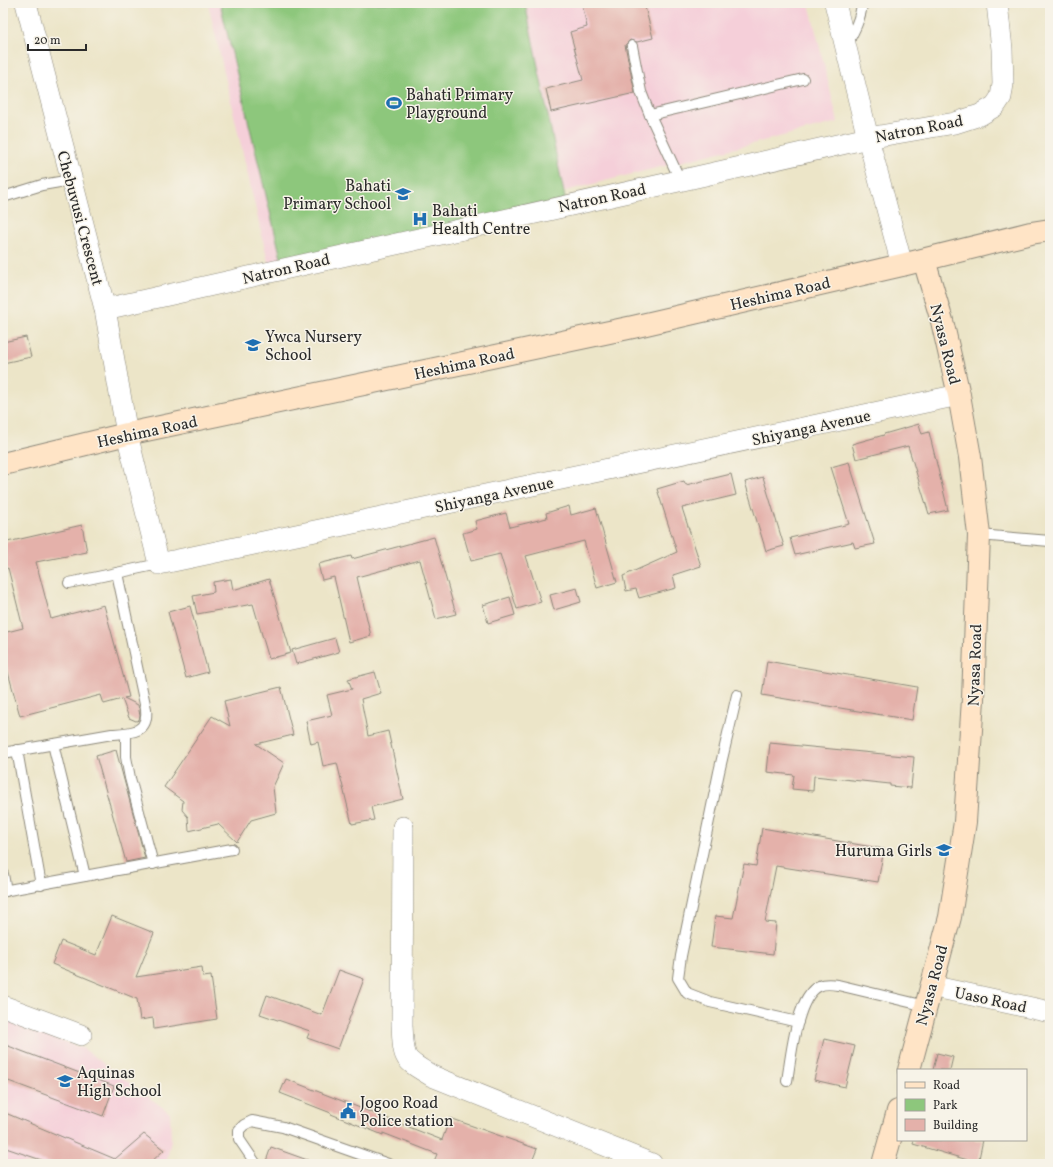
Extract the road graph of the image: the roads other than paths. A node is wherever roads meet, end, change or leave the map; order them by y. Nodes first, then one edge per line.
1 (26, 3) edge
2 (835, 3) edge
3 (862, 3) edge
4 (997, 3) edge
5 (632, 46) dead end
6 (846, 47) junction
7 (802, 79) dead end
8 (650, 115) junction
9 (868, 138) junction
10 (71, 180) junction
11 (680, 180) junction
12 (3, 197) edge
13 (1050, 230) edge
14 (924, 260) junction
15 (902, 265) junction
16 (105, 308) junction
17 (959, 395) junction
18 (127, 434) junction
19 (3, 464) edge
20 (979, 535) junction
21 (1050, 541) edge
22 (159, 564) junction
23 (117, 573) junction
24 (69, 583) dead end
25 (737, 695) dead end
26 (126, 734) junction
27 (53, 744) junction
28 (17, 750) junction
29 (3, 752) edge
30 (403, 827) dead end
31 (232, 849) dead end
32 (153, 864) junction
33 (3, 874) edge
34 (85, 876) junction
35 (41, 884) junction
36 (4, 891) edge
37 (928, 996) junction
38 (3, 1006) edge
39 (1050, 1012) edge
40 (798, 1022) junction
41 (81, 1035) dead end
42 (909, 1069) edge
43 (787, 1081) dead end
44 (897, 1115) edge
45 (256, 1164) edge
46 (388, 1164) edge
47 (652, 1164) edge
48 (883, 1164) edge

1 - 10 street, Chebuvusi Crescent
2 - 6 street
3 - 6 lane
4 - 9 street, Natron Road
5 - 8 lane
6 - 9 street
7 - 8 lane
8 - 11 lane
9 - 11 street, Natron Road
9 - 15 street
10 - 12 lane
10 - 16 street, Chebuvusi Crescent
11 - 16 street, Natron Road
13 - 14 street, Heshima Road
14 - 15 street, Heshima Road
14 - 17 street, Nyasa Road
15 - 18 street, Heshima Road
16 - 18 street, Chebuvusi Crescent
17 - 20 street, Nyasa Road
17 - 22 street, Shiyanga Avenue
18 - 19 street, Heshima Road
18 - 22 street
20 - 21 lane
20 - 37 street, Nyasa Road
22 - 23 lane
23 - 24 lane
23 - 26 lane
25 - 40 lane
26 - 27 lane
26 - 32 lane
27 - 28 lane
27 - 34 lane
28 - 29 lane
28 - 35 lane
30 - 47 street
31 - 32 lane
32 - 34 lane
33 - 36 lane
34 - 35 lane
35 - 36 lane
37 - 39 street, Uaso Road
37 - 40 lane
37 - 42 street, Nyasa Road
38 - 41 street
40 - 43 lane
44 - 48 street
45 - 46 lane

